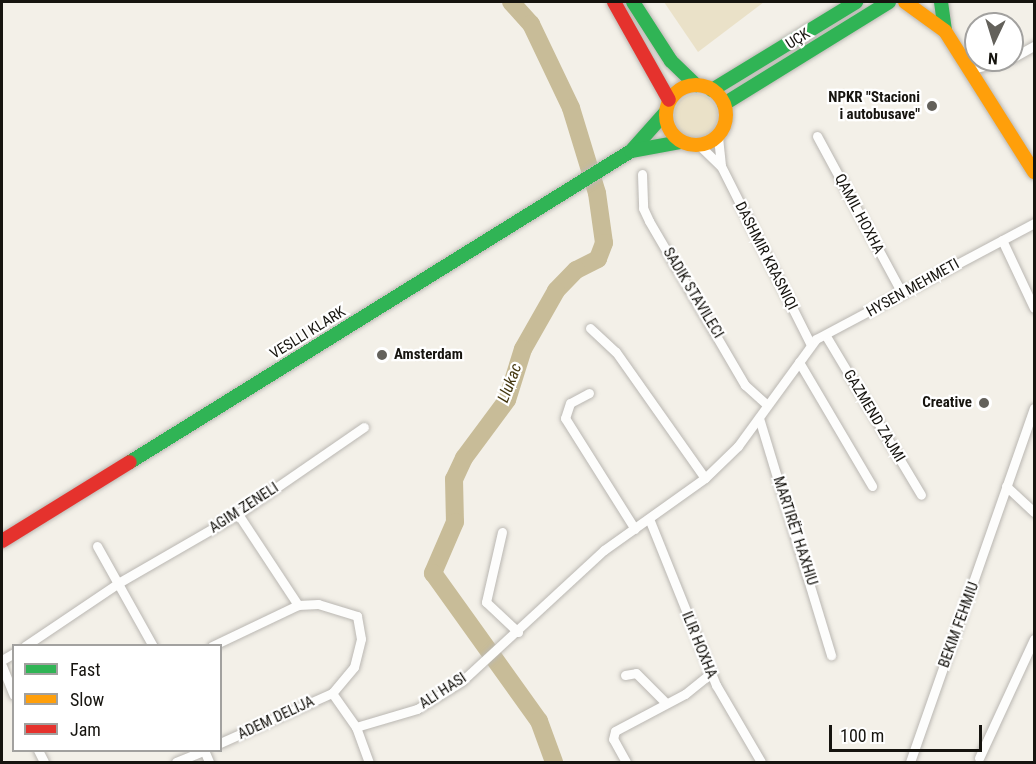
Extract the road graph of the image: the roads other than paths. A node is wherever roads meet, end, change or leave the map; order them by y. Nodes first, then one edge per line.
1 (614, 2) edge
2 (633, 2) edge
3 (856, 2) edge
4 (889, 2) edge
5 (904, 2) edge
6 (910, 2) edge
7 (941, 2) edge
8 (945, 31) junction
9 (964, 63) edge
10 (969, 72) edge
11 (696, 85) junction
12 (712, 90) junction
13 (724, 104) junction
14 (667, 107) junction
15 (817, 136) dead end
16 (718, 137) junction
17 (681, 142) junction
18 (700, 146) junction
19 (631, 151) junction
20 (721, 166) junction
21 (1035, 172) edge
22 (642, 174) dead end
23 (1035, 223) edge
24 (1002, 240) junction
25 (902, 293) junction
26 (1035, 308) edge
27 (590, 328) dead end
28 (826, 336) junction
29 (811, 345) junction
30 (799, 362) junction
31 (589, 393) dead end
32 (766, 404) junction
33 (1035, 408) edge
34 (759, 418) junction
35 (364, 427) dead end
36 (705, 478) junction
37 (872, 486) dead end
38 (1006, 486) junction
39 (921, 495) dead end
40 (1035, 512) edge
41 (238, 514) junction
42 (650, 521) junction
43 (634, 529) junction
44 (502, 532) dead end
45 (2, 541) edge
46 (97, 546) dead end
47 (120, 582) junction
48 (298, 605) junction
49 (518, 632) junction
50 (1035, 639) edge
51 (27, 644) edge
52 (152, 644) edge
53 (214, 644) edge
54 (831, 655) dead end
55 (2, 666) edge
56 (711, 673) junction
57 (625, 675) dead end
58 (12, 690) edge
59 (332, 693) junction
60 (666, 703) junction
61 (356, 727) junction
62 (222, 742) edge
63 (201, 752) edge
64 (979, 758) dead end
65 (176, 762) edge
66 (369, 762) edge
67 (626, 762) edge
68 (761, 762) edge
69 (910, 762) edge

1 - 14 main road
2 - 11 main road
3 - 12 main road, UÇK
4 - 13 main road, UÇK
5 - 6 main road
5 - 8 main road
7 - 8 main road
8 - 9 main road
10 - 21 main road
11 - 12 main road
11 - 14 main road
12 - 13 main road
13 - 16 main road
14 - 17 main road
14 - 19 main road, VESLLI KLARK
15 - 25 street, QAMIL HOXHA
16 - 18 main road
16 - 20 street, DASHMIR KRASNIQI
17 - 18 main road
17 - 19 main road, VESLLI KLARK
18 - 20 street, DASHMIR KRASNIQI
19 - 45 main road, VESLLI KLARK
20 - 29 street, DASHMIR KRASNIQI
22 - 32 street, SADIK STAVILECI
23 - 24 street, HYSEN MEHMETI
24 - 25 street, HYSEN MEHMETI
24 - 26 street
25 - 28 street, HYSEN MEHMETI
27 - 36 street
28 - 29 street, HYSEN MEHMETI
28 - 39 street, GAZMEND ZAJMI
29 - 30 street, HYSEN MEHMETI
30 - 32 street, HYSEN MEHMETI
30 - 37 street
31 - 43 street
32 - 34 street, HYSEN MEHMETI
33 - 38 street, BEKIM FEHMIU
34 - 36 street, HYSEN MEHMETI
34 - 54 street, MARTIRËT HAXHIU
35 - 41 street, AGIM ZENELI
36 - 42 street, HYSEN MEHMETI
38 - 40 street
38 - 69 street, BEKIM FEHMIU
41 - 47 street, AGIM ZENELI
41 - 48 street
42 - 43 street, HYSEN MEHMETI
42 - 56 street, ILIR HOXHA
43 - 49 street, HYSEN MEHMETI
44 - 49 street
46 - 47 street
47 - 51 street, AGIM ZENELI
47 - 52 street
48 - 53 street
48 - 59 street
49 - 61 street, ALI HASI
50 - 64 street
55 - 58 street
56 - 60 street
56 - 68 street, ILIR HOXHA
57 - 60 street
59 - 61 street
59 - 62 street, ADEM DELIJA
60 - 67 street
61 - 66 street
63 - 65 street

